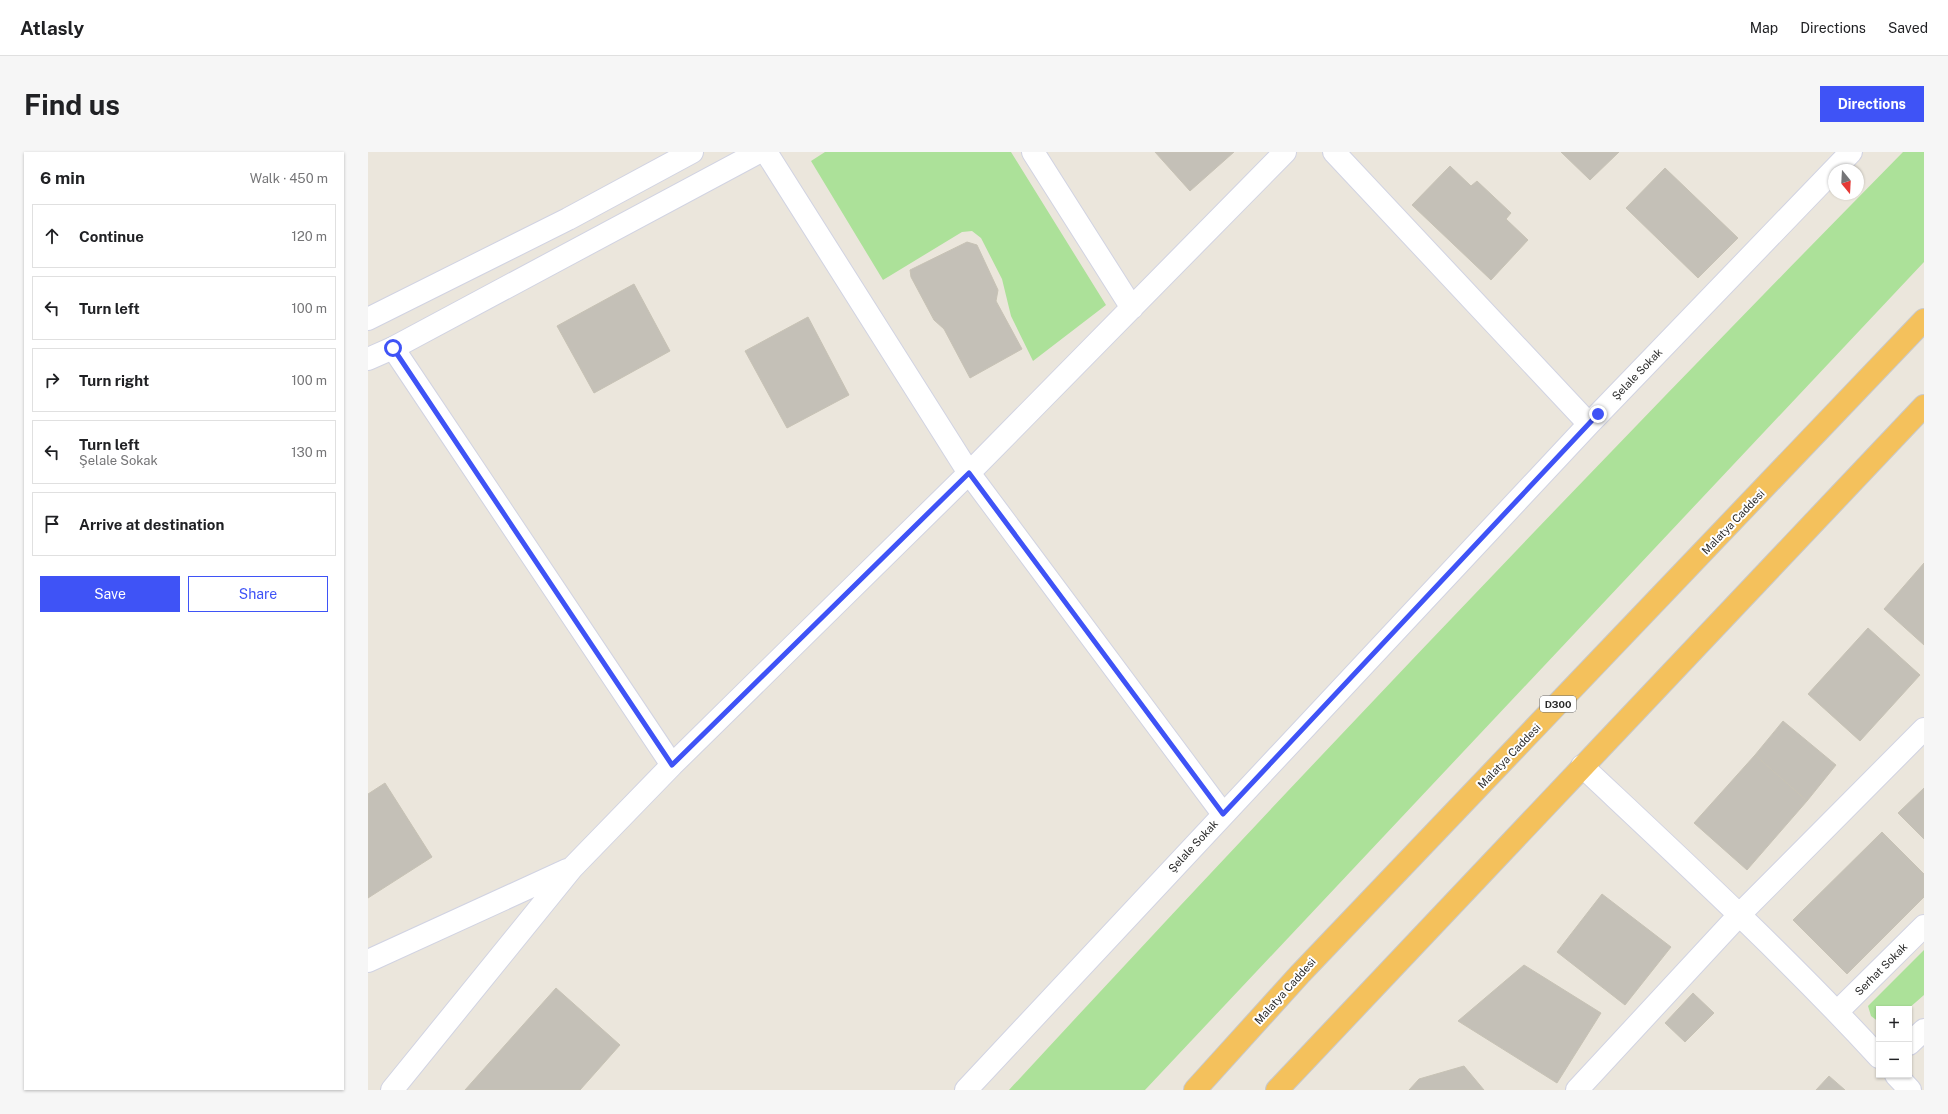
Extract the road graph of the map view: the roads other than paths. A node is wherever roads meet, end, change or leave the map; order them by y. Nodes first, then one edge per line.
1 (692, 152) edge
2 (759, 152) edge
3 (766, 152) edge
4 (1033, 152) edge
5 (1285, 152) edge
6 (1334, 152) edge
7 (1851, 152) edge
8 (1132, 308) junction
9 (368, 319) edge
10 (1924, 320) edge
11 (393, 348) junction
12 (368, 358) edge
13 (1924, 406) edge
14 (1589, 424) junction
15 (969, 473) junction
16 (1924, 729) edge
17 (672, 765) junction
18 (1582, 766) junction
19 (1223, 814) junction
20 (572, 868) junction
21 (1740, 914) junction
22 (1924, 926) edge
23 (368, 961) edge
24 (1837, 1012) junction
25 (1924, 1030) edge
26 (1911, 1042) edge
27 (1876, 1054) edge
28 (1899, 1078) edge
29 (392, 1090) edge
30 (966, 1090) edge
31 (1196, 1090) edge
32 (1277, 1090) edge
33 (1577, 1090) edge
34 (1910, 1090) edge

1 - 9 street
2 - 11 street
3 - 15 street
4 - 8 street
5 - 8 street
6 - 14 street
7 - 14 street, Şelale Sokak
8 - 15 street
10 - 31 highway, Malatya Caddesi / D300
11 - 12 street
11 - 17 street
13 - 18 highway
14 - 19 street, Şelale Sokak
15 - 17 street
15 - 19 street
16 - 21 street
17 - 20 street
18 - 21 street
18 - 32 highway
19 - 30 street, Şelale Sokak
20 - 23 street
20 - 29 street
21 - 24 street
21 - 33 street
22 - 24 street, Serhat Sokak
24 - 27 street
25 - 26 street
28 - 34 street

